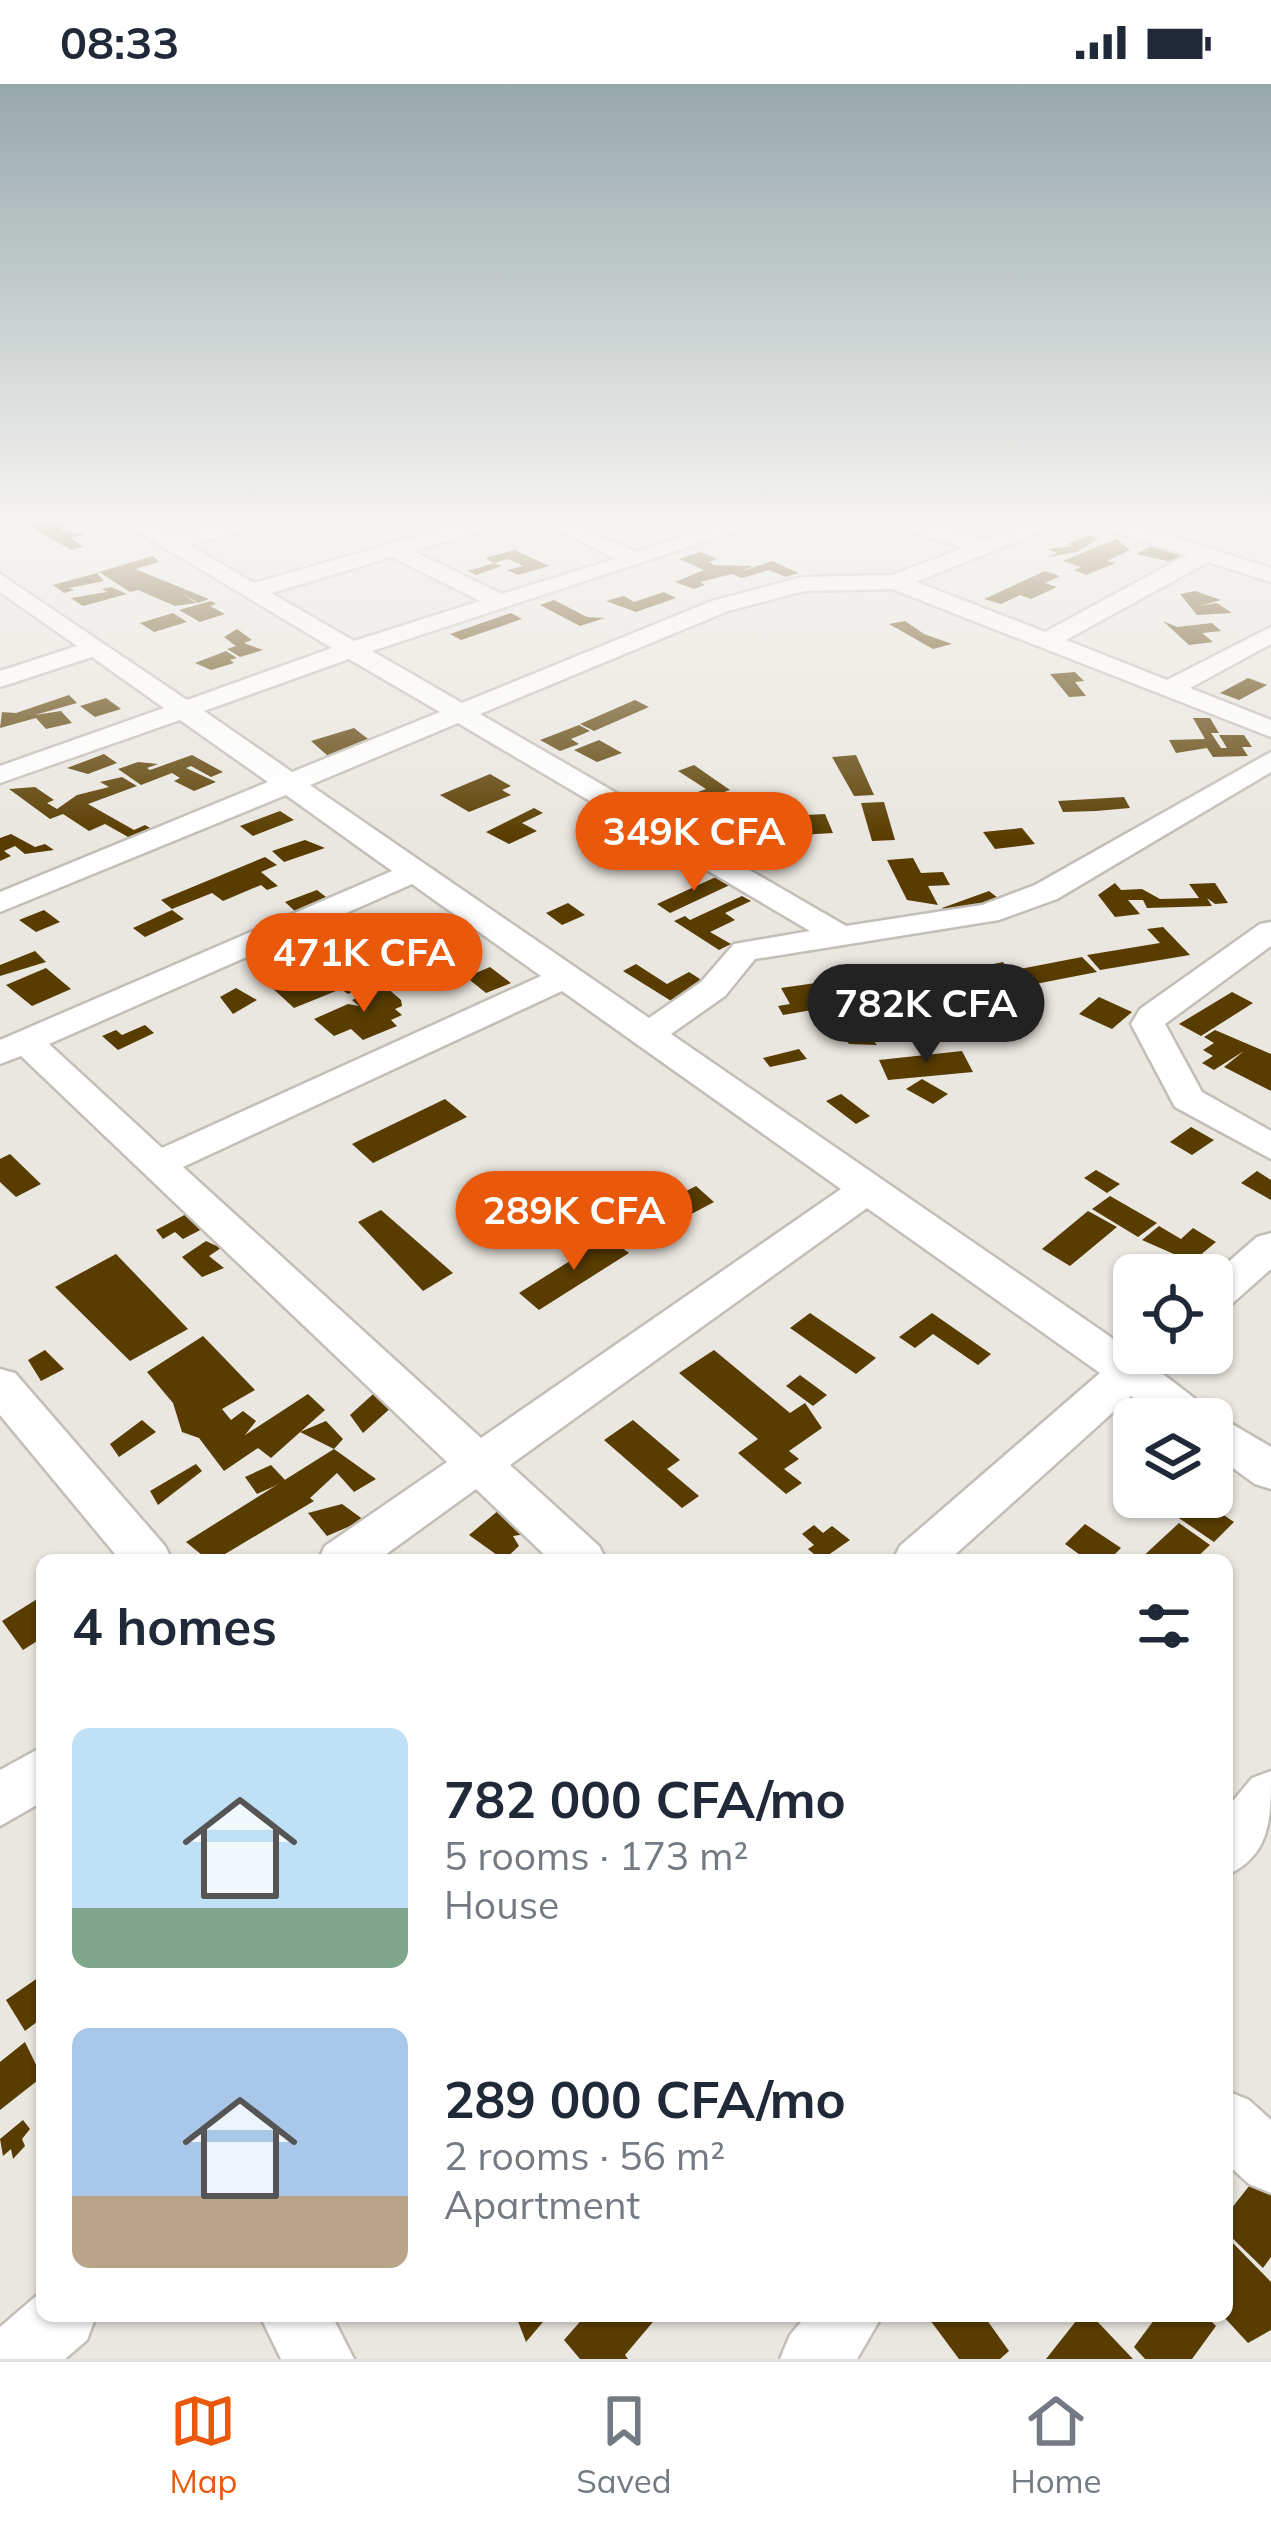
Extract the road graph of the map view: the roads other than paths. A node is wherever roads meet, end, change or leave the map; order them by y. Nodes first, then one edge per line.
1 (63, 625) edge
2 (310, 625) edge
3 (428, 625) edge
4 (677, 625) edge
5 (1009, 625) edge
6 (1075, 625) edge
7 (1271, 634) edge
8 (1048, 640) junction
9 (95, 648) junction
10 (351, 650) junction
11 (0, 679) edge
12 (1168, 689) junction
13 (178, 710) junction
14 (460, 712) junction
15 (1271, 729) edge
16 (1271, 760) edge
17 (0, 775) edge
18 (289, 787) junction
19 (412, 873) junction
20 (0, 903) edge
21 (1271, 931) edge
22 (844, 938) junction
23 (564, 979) junction
24 (646, 1036) junction
25 (13, 1047) edge
26 (1271, 1147) edge
27 (156, 1166) junction
28 (865, 1191) junction
29 (1271, 1246) edge
30 (1233, 1280) edge
31 (1113, 1346) edge
32 (1128, 1374) edge
33 (1151, 1374) edge
34 (0, 1385) edge
35 (1175, 1398) edge
36 (1233, 1445) edge
37 (476, 1466) junction
38 (1271, 1471) edge
39 (143, 1554) edge
40 (350, 1554) edge
41 (575, 1554) edge
42 (924, 1554) edge
43 (36, 1775) edge
44 (1271, 1796) edge
45 (0, 1801) edge
46 (1233, 1842) edge
47 (1233, 2127) edge
48 (1271, 2162) edge
49 (56, 2322) edge
50 (297, 2322) edge
51 (844, 2322) edge
52 (15, 2359) edge
53 (320, 2359) edge
54 (814, 2359) edge

1 - 9 street
2 - 10 street
3 - 10 street
4 - 14 street
5 - 8 street
6 - 8 street
7 - 12 street
8 - 12 street
9 - 11 street
9 - 13 street
10 - 13 street
10 - 14 street
12 - 15 street
13 - 17 street
13 - 18 street
14 - 18 street
14 - 22 street
16 - 22 street
18 - 19 street
18 - 20 street
19 - 23 street
19 - 25 street
21 - 26 street
22 - 24 street
23 - 24 street
23 - 27 street
24 - 28 street
25 - 27 street
27 - 37 street
28 - 31 street
28 - 37 street
29 - 30 street
32 - 42 street
33 - 35 street
34 - 39 street
36 - 38 street
37 - 40 street
37 - 41 street
43 - 45 street
44 - 46 street
47 - 48 street
49 - 52 street
50 - 53 street
51 - 54 street

